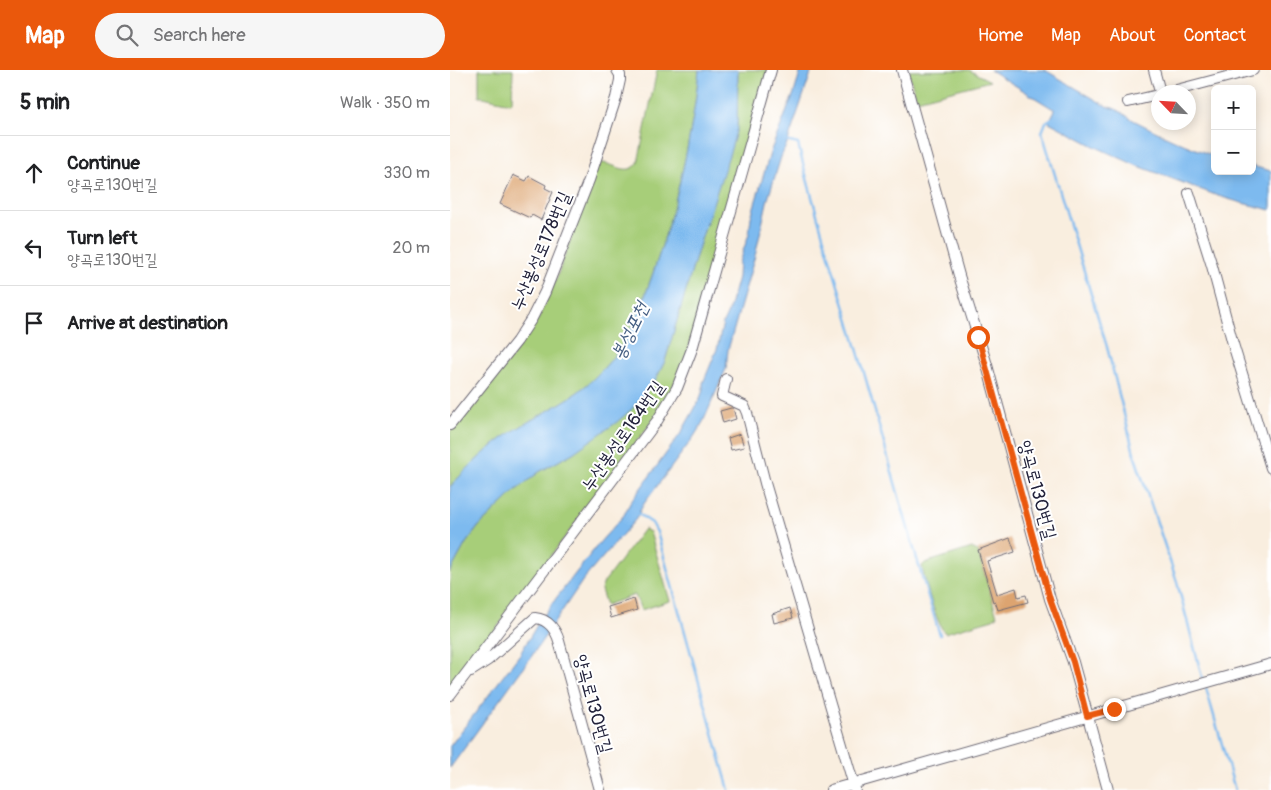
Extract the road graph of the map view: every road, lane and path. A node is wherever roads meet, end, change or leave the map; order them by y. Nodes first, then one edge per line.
1 (617, 70) edge
2 (771, 70) edge
3 (902, 70) edge
4 (1154, 70) edge
5 (1253, 70) edge
6 (1157, 85) edge
7 (1195, 85) edge
8 (1151, 96) edge
9 (1128, 102) dead end
10 (1189, 193) dead end
11 (726, 379) dead end
12 (450, 426) edge
13 (1271, 468) edge
14 (1271, 664) edge
15 (466, 674) junction
16 (450, 696) edge
17 (1087, 716) junction
18 (854, 787) edge
19 (600, 790) edge
20 (831, 790) edge
21 (1108, 790) edge

1 - 12 lane, 누산봉성로178번길
2 - 15 lane, 누산봉성로164번길
3 - 17 lane, 양곡로130번길
4 - 6 lane
5 - 7 lane
8 - 9 lane
10 - 13 lane
11 - 18 lane
14 - 17 lane
15 - 16 lane, 누산봉성로164번길
15 - 19 lane, 양곡로130번길
17 - 18 lane
17 - 21 lane, 양곡로130번길
18 - 20 lane

